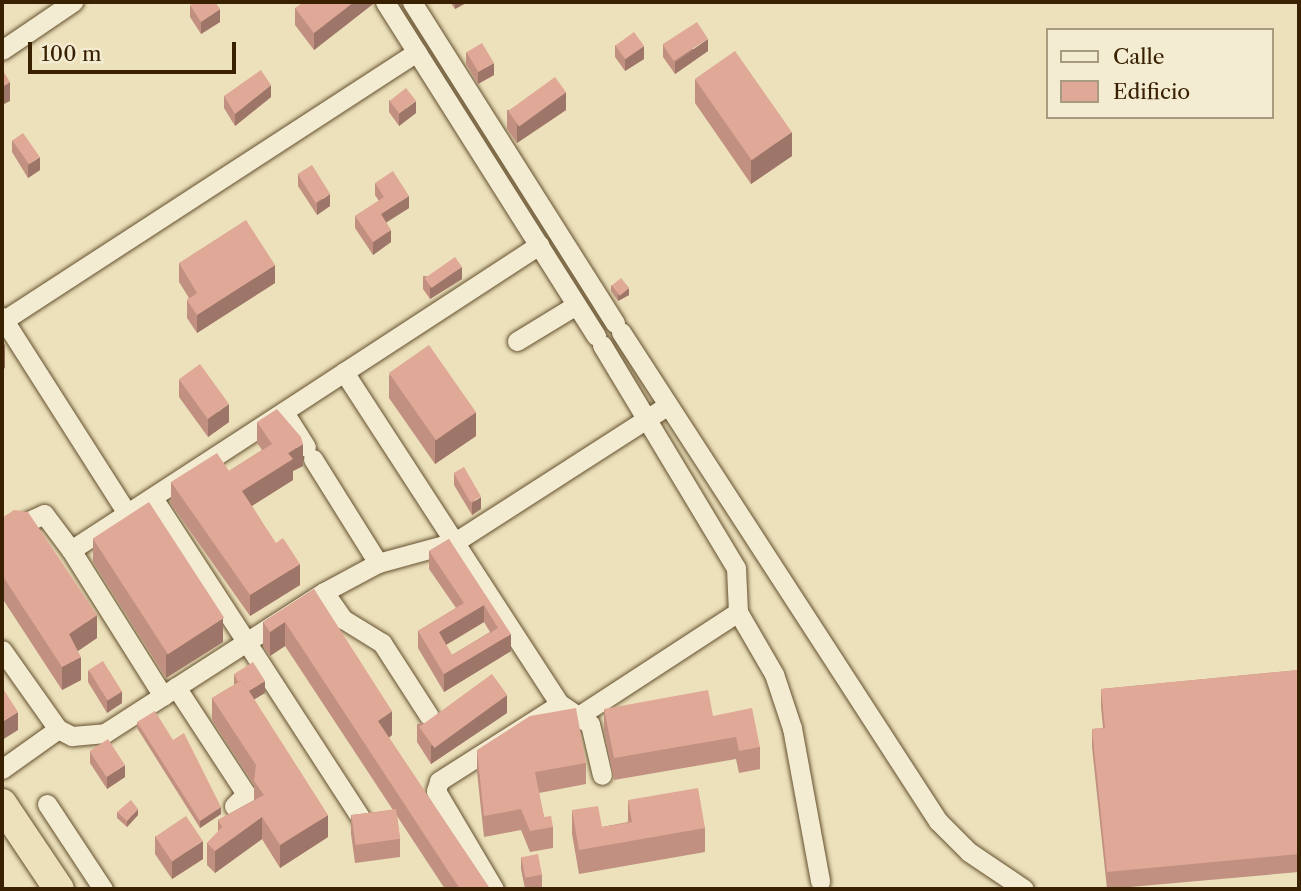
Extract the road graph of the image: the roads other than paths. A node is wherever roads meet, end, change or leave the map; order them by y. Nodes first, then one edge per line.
1 (73, 2) edge
2 (386, 2) edge
3 (412, 2) edge
4 (2, 50) edge
5 (417, 52) junction
6 (539, 245) junction
7 (576, 305) junction
8 (3, 318) edge
9 (517, 341) dead end
10 (344, 372) junction
11 (668, 405) junction
12 (284, 412) junction
13 (648, 418) junction
14 (153, 498) junction
15 (128, 514) junction
16 (22, 524) edge
17 (455, 542) junction
18 (71, 550) junction
19 (377, 564) junction
20 (324, 592) junction
21 (738, 612) junction
22 (249, 639) junction
23 (2, 650) edge
24 (169, 692) junction
25 (560, 704) junction
26 (580, 715) junction
27 (429, 716) edge
28 (58, 729) junction
29 (2, 769) edge
30 (603, 775) dead end
31 (2, 804) edge
32 (47, 804) dead end
33 (234, 806) dead end
34 (364, 822) edge
35 (2, 830) edge
36 (820, 881) dead end
37 (41, 889) edge
38 (59, 889) edge
39 (103, 889) edge
40 (494, 889) edge
41 (1024, 889) edge

1 - 4 street
2 - 5 street
3 - 11 street
5 - 6 street
5 - 8 street
6 - 7 street
6 - 10 street
7 - 9 street
7 - 13 street
8 - 15 street
10 - 12 street
10 - 17 street
11 - 13 street
11 - 41 street
12 - 14 street
12 - 19 street
13 - 17 street
13 - 21 street
14 - 15 street
14 - 22 street
15 - 18 street
16 - 18 street
17 - 19 street
17 - 25 street
18 - 24 street
19 - 20 street
20 - 22 street
20 - 27 street
21 - 26 street
21 - 36 street
22 - 24 street
22 - 34 street
23 - 28 street
24 - 28 street
24 - 33 street
25 - 26 street
25 - 40 street
26 - 30 street
28 - 29 street
31 - 38 highway
32 - 39 street
35 - 37 highway

